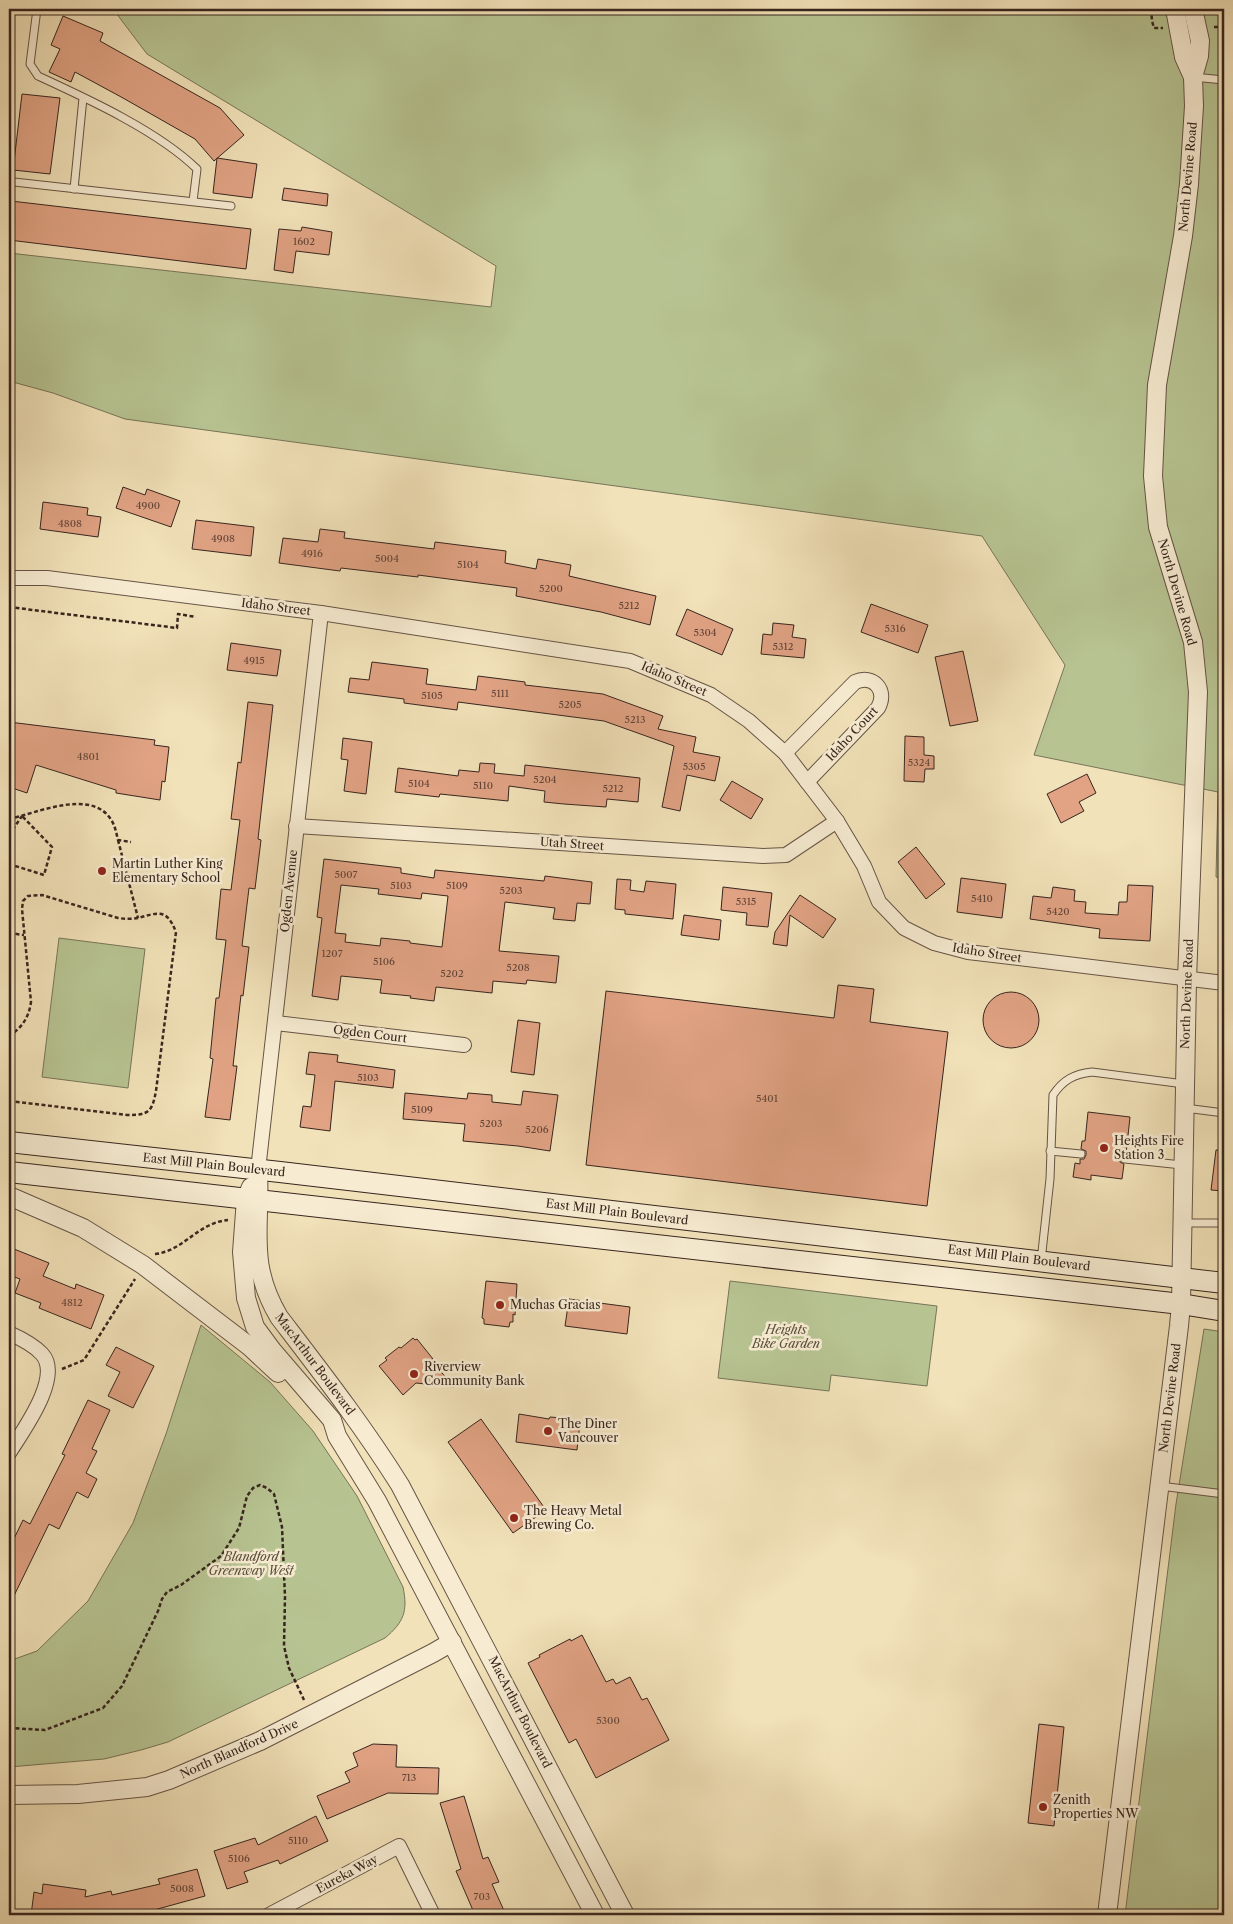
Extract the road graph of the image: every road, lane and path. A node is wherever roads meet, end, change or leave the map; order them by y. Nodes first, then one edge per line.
1 (37, 9) edge
2 (1151, 9) edge
3 (1175, 9) edge
4 (1193, 9) edge
5 (1170, 29) dead end
6 (1193, 77) junction
7 (1224, 80) edge
8 (83, 98) junction
9 (14, 182) dead end
10 (74, 189) junction
11 (193, 201) junction
12 (231, 206) dead end
13 (9, 578) edge
14 (9, 608) edge
15 (321, 613) junction
16 (196, 617) dead end
17 (785, 753) junction
18 (807, 782) junction
19 (22, 816) junction
20 (9, 819) edge
21 (837, 821) junction
22 (296, 826) junction
23 (9, 835) edge
24 (118, 840) junction
25 (131, 842) dead end
26 (9, 864) edge
27 (138, 918) junction
28 (9, 933) edge
29 (24, 935) junction
30 (1187, 979) junction
31 (1224, 983) edge
32 (276, 1023) junction
33 (9, 1036) edge
34 (464, 1045) dead end
35 (1184, 1084) junction
36 (9, 1101) edge
37 (1184, 1107) junction
38 (1224, 1113) edge
39 (9, 1142) edge
40 (1050, 1151) junction
41 (1081, 1154) dead end
42 (1125, 1159) dead end
43 (1182, 1165) junction
44 (258, 1170) junction
45 (9, 1172) edge
46 (9, 1196) edge
47 (253, 1199) junction
48 (1181, 1223) junction
49 (1224, 1223) edge
50 (823, 1236) junction
51 (684, 1249) junction
52 (1010, 1257) junction
53 (1041, 1261) junction
54 (850, 1267) junction
55 (1181, 1277) junction
56 (1224, 1283) edge
57 (1180, 1304) junction
58 (1224, 1311) edge
59 (9, 1333) edge
60 (337, 1436) junction
61 (9, 1453) edge
62 (1158, 1486) junction
63 (1224, 1494) edge
64 (452, 1642) junction
65 (312, 1715) junction
66 (9, 1728) edge
67 (9, 1795) edge
68 (269, 1915) edge
69 (433, 1915) edge
70 (595, 1915) edge
71 (625, 1915) edge
72 (1107, 1915) edge

1 - 8 lane
2 - 5 path
3 - 6 street, North Devine Road
4 - 6 street, North Devine Road
6 - 7 lane
6 - 30 street, North Devine Road
8 - 10 lane
8 - 11 lane
9 - 10 lane
10 - 11 lane
11 - 12 lane
13 - 15 street, Idaho Street
14 - 16 path
15 - 17 street, Idaho Street
15 - 22 street, Ogden Avenue
17 - 18 street, Idaho Street
17 - 18 street, Idaho Court
18 - 21 street, Idaho Street
19 - 20 path
19 - 23 path
19 - 24 path
19 - 26 path
21 - 22 street, Utah Street
21 - 30 street, Idaho Street
22 - 32 street, Ogden Avenue
24 - 25 path
24 - 27 path
27 - 29 path
27 - 36 path
28 - 29 path
29 - 33 path
30 - 31 street, Idaho Street
30 - 35 street, North Devine Road
32 - 34 street, Ogden Court
32 - 44 street, Ogden Avenue
35 - 37 street, North Devine Road
35 - 40 lane
37 - 38 lane
37 - 43 street, North Devine Road
39 - 44 main road, East Mill Plain Boulevard
40 - 41 lane
40 - 53 lane
42 - 43 lane
43 - 48 street, North Devine Road
44 - 47 street, MacArthur Boulevard
44 - 50 main road, East Mill Plain Boulevard
45 - 47 main road
46 - 60 street
47 - 51 main road
47 - 60 street, MacArthur Boulevard
47 - 71 street, MacArthur Boulevard
48 - 49 lane
48 - 55 street, North Devine Road
50 - 51 main road
50 - 52 main road, East Mill Plain Boulevard
51 - 54 main road
52 - 53 main road, East Mill Plain Boulevard
52 - 54 main road
53 - 55 main road, East Mill Plain Boulevard
54 - 57 main road
55 - 56 main road, East Mill Plain Boulevard
55 - 57 street, North Devine Road
57 - 58 main road
57 - 62 street, North Devine Road
59 - 61 street
60 - 64 street, MacArthur Boulevard
62 - 63 lane
62 - 72 street, North Devine Road
64 - 65 street, North Blandford Drive
64 - 70 street, MacArthur Boulevard
65 - 66 path
65 - 67 street, North Blandford Drive
68 - 69 street, Eureka Way

